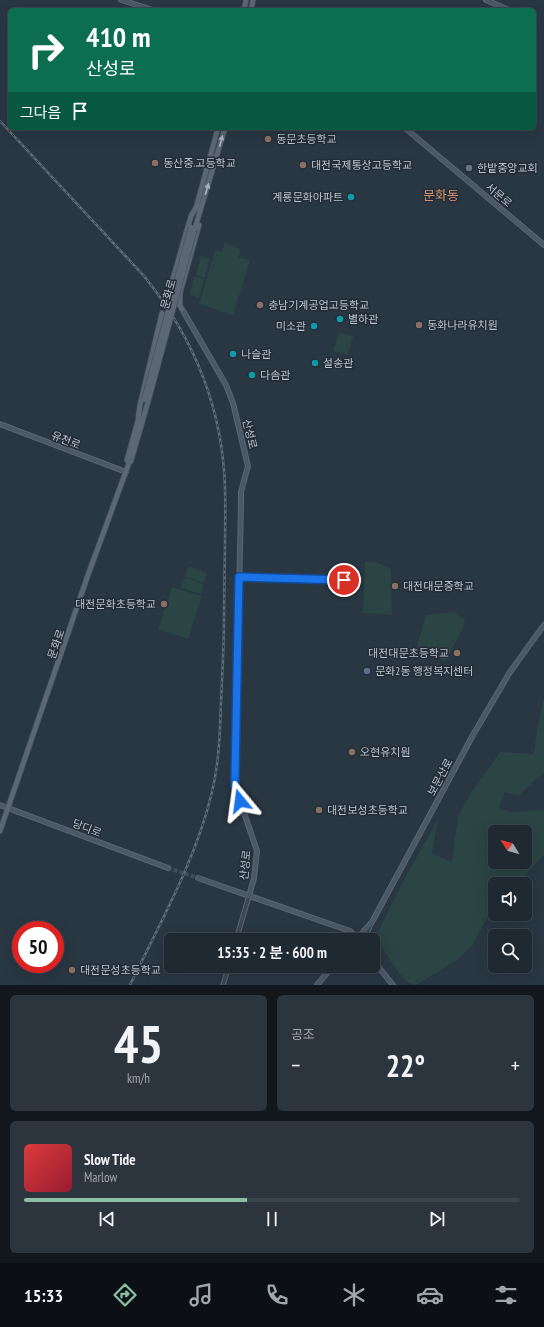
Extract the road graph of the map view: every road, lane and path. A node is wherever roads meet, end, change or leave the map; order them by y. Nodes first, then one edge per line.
1 (121, 0) edge
2 (486, 0) edge
3 (147, 8) edge
4 (504, 8) edge
5 (217, 130) edge
6 (224, 130) edge
7 (407, 130) edge
8 (197, 206) junction
9 (199, 216) junction
10 (193, 228) junction
11 (544, 245) edge
12 (182, 309) junction
13 (162, 313) dead end
14 (169, 323) dead end
15 (146, 401) junction
16 (144, 417) junction
17 (138, 420) junction
18 (0, 424) edge
19 (129, 464) junction
20 (126, 472) junction
21 (239, 577) junction
22 (359, 580) dead end
23 (544, 625) edge
24 (0, 805) edge
25 (8, 808) junction
26 (0, 831) edge
27 (168, 868) tunnel mouth
28 (198, 878) tunnel mouth
29 (249, 896) junction
30 (372, 922) junction
31 (238, 933) edge
32 (352, 933) edge
33 (363, 933) edge
34 (367, 933) edge
35 (380, 969) edge
36 (226, 973) edge
37 (327, 973) edge
38 (223, 985) edge
39 (317, 985) edge
40 (393, 985) edge

1 - 3 main road
2 - 4 main road
5 - 8 main road, 문화로
9 -> 6 main road, 문화로
7 - 11 main road, 서문로
8 - 10 main road, 문화로
8 - 12 main road
9 - 10 main road, 문화로
9 - 12 main road
10 - 15 main road, 문화로, bridge
12 - 21 main road, 산성로
13 - 17 main road
14 - 16 main road
15 - 16 main road, 문화로
15 - 17 main road, 문화로
16 - 19 main road, 문화로
17 - 19 main road, 문화로
18 - 20 main road, 유천로
19 - 20 main road, 문화로
20 - 25 main road, 문화로
21 - 22 street
21 - 29 main road, 산성로
23 - 30 main road, 보문산로
24 - 25 main road, 당디로
25 - 26 main road, 문화로
25 - 27 main road, 당디로
28 - 29 main road
29 - 31 street, 산성로
29 - 32 main road
30 - 33 main road, 보문산로
30 - 34 street
35 - 40 main road
36 - 38 street
37 - 39 main road

